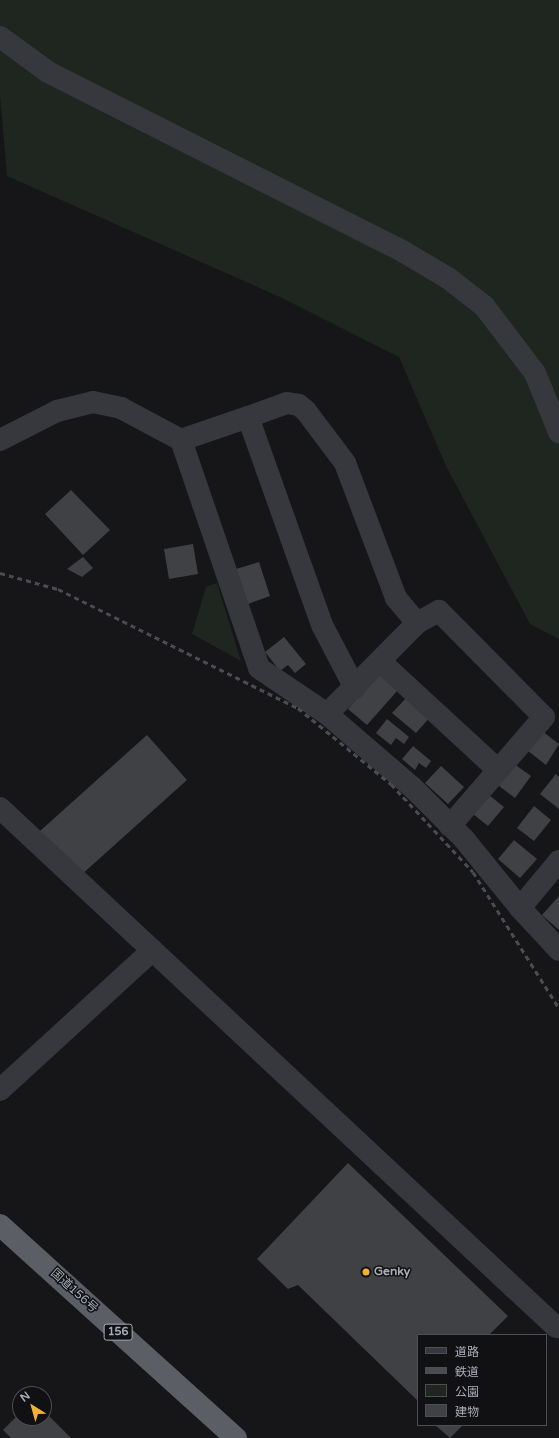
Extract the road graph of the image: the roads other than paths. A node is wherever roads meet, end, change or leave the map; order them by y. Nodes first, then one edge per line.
1 (0, 37) edge
2 (248, 417) junction
3 (559, 432) edge
4 (0, 440) edge
5 (181, 440) junction
6 (417, 623) junction
7 (381, 662) junction
8 (355, 688) junction
9 (328, 714) junction
10 (497, 769) junction
11 (0, 808) edge
12 (450, 826) junction
13 (559, 861) edge
14 (520, 908) junction
15 (153, 950) junction
16 (559, 950) edge
17 (0, 1090) edge
18 (0, 1225) edge
19 (556, 1327) dead end
20 (236, 1438) edge

1 - 3 street
2 - 5 street
2 - 6 street
2 - 8 street
4 - 5 street
5 - 9 street
6 - 7 street
6 - 10 street
7 - 8 street
7 - 10 street
8 - 9 street
9 - 12 street
10 - 12 street
11 - 15 street
12 - 14 street
13 - 14 street
14 - 16 street
15 - 17 street
15 - 19 street
18 - 20 highway, 国道156号 / 156

